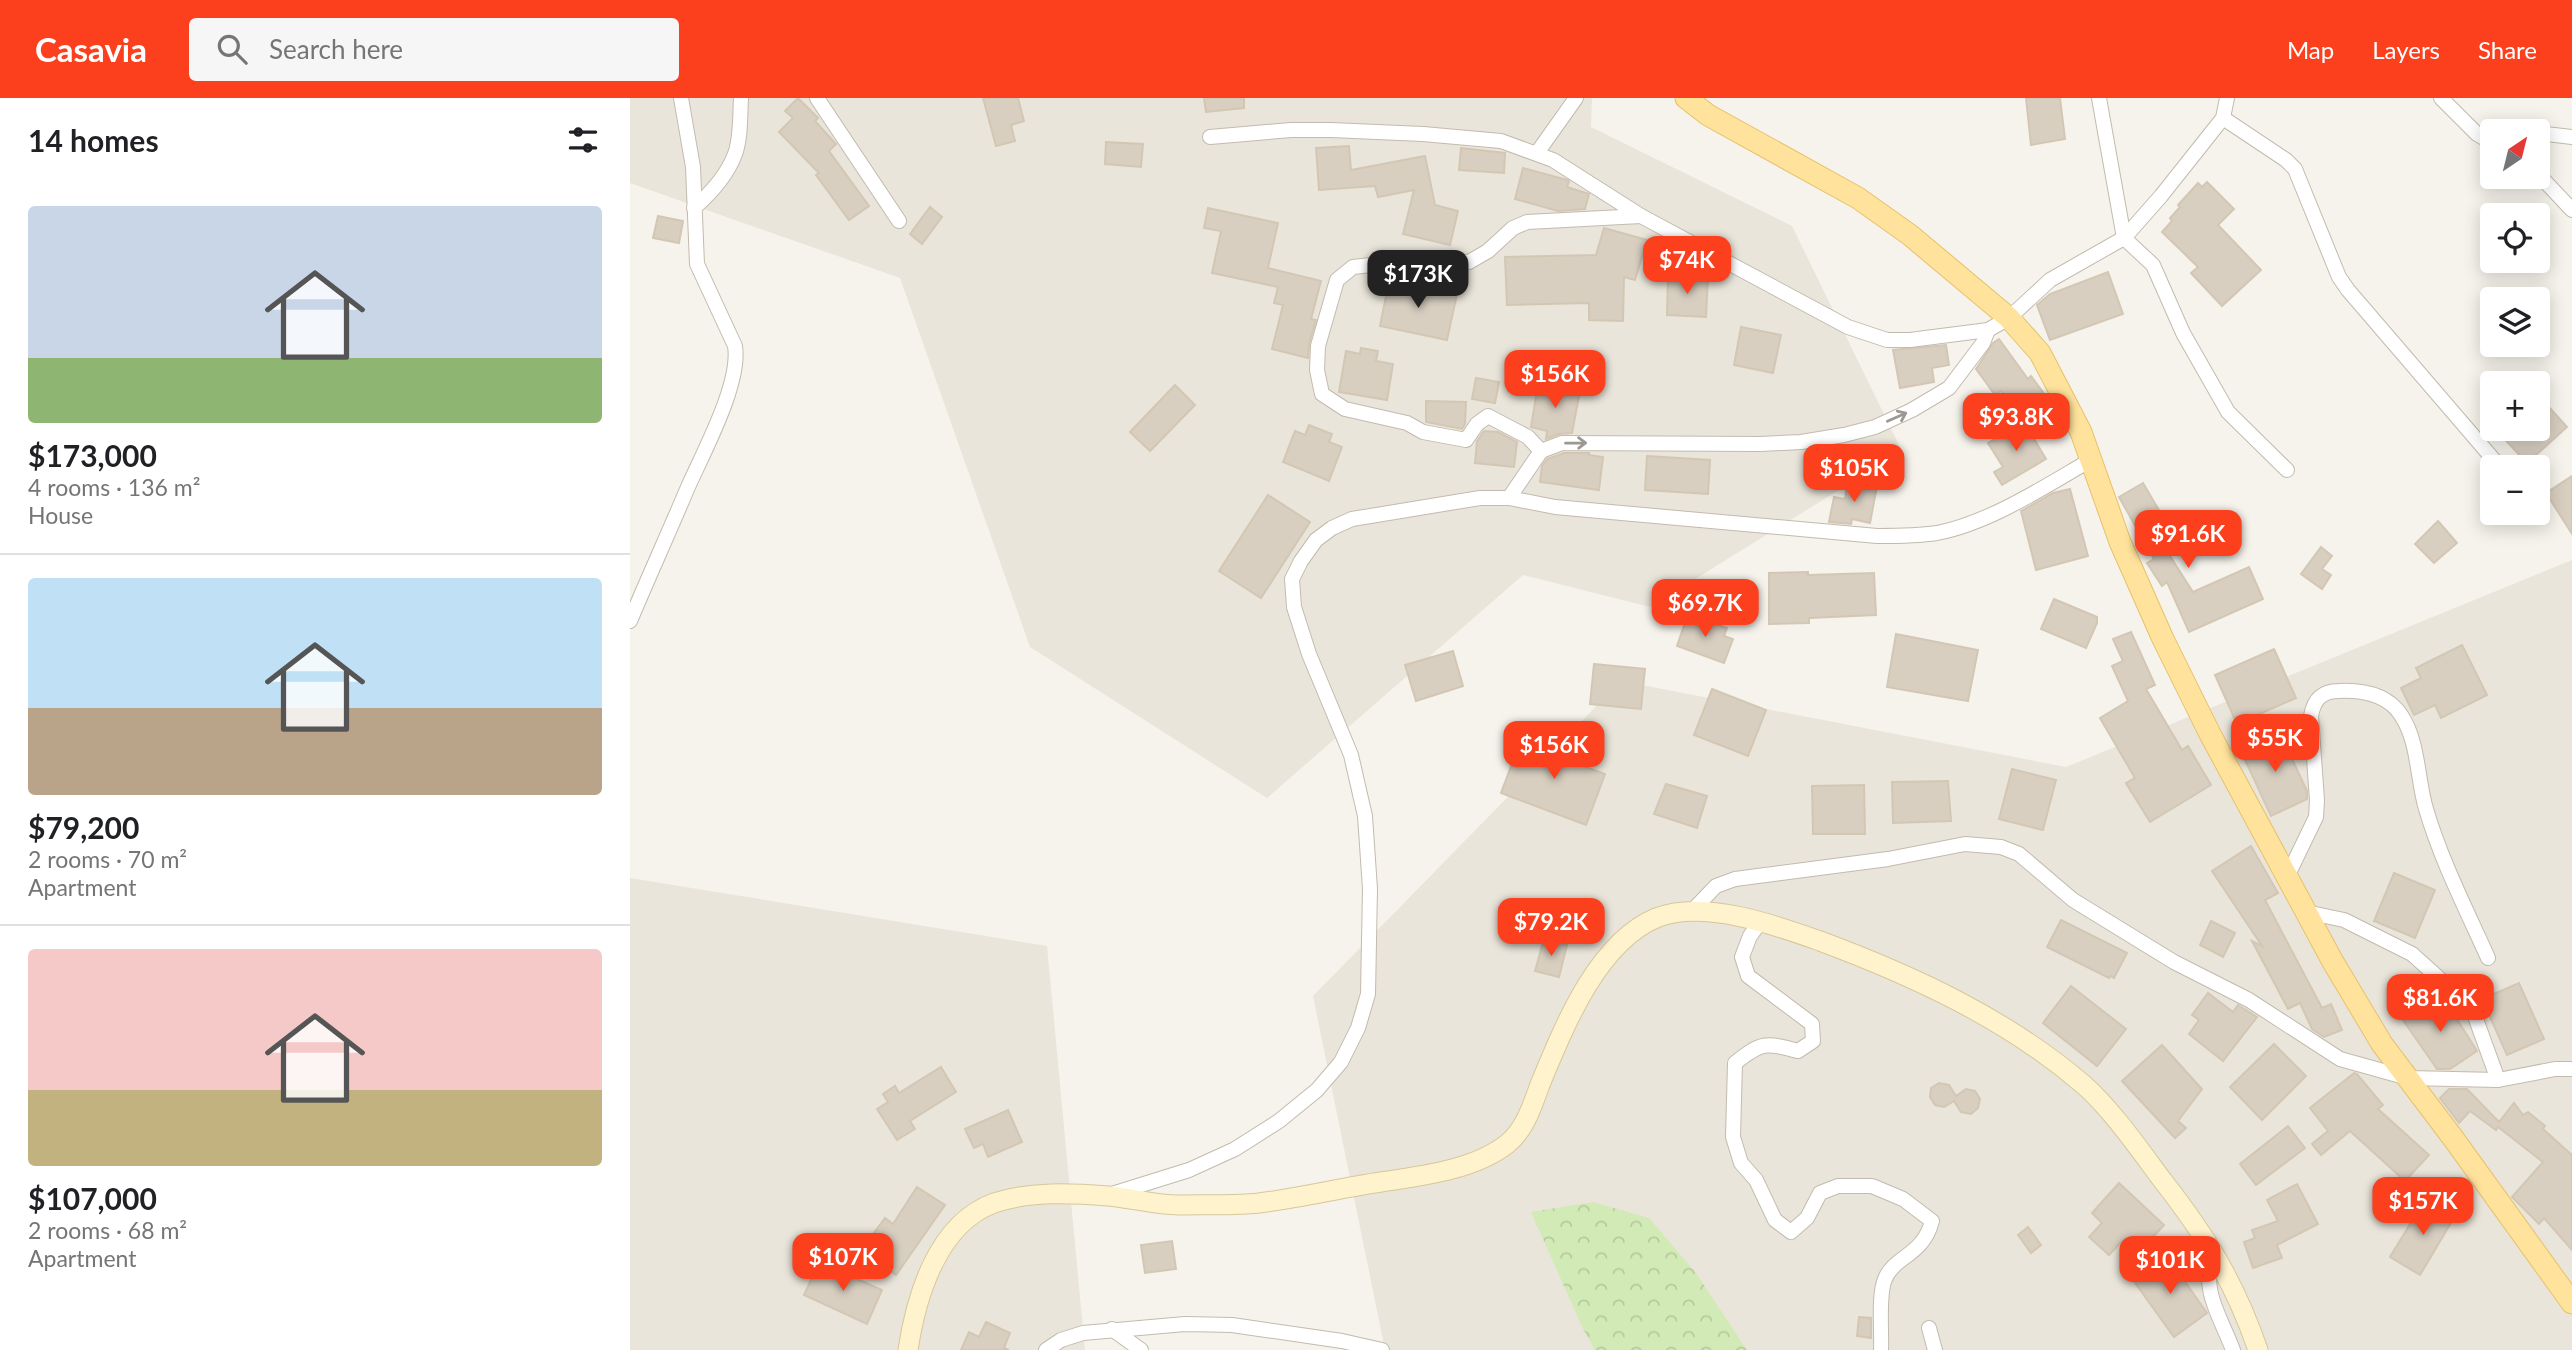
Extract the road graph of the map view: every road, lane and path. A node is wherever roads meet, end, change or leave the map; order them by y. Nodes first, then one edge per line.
1 (681, 98) edge
2 (741, 98) edge
3 (817, 98) edge
4 (1576, 98) edge
5 (1686, 98) edge
6 (2099, 98) edge
7 (2227, 98) edge
8 (2441, 98) edge
9 (2223, 118) junction
10 (2480, 130) edge
11 (2550, 134) edge
12 (1210, 137) dead end
13 (2572, 137) edge
14 (1537, 153) junction
15 (2550, 187) edge
16 (694, 208) junction
17 (2572, 210) edge
18 (1642, 216) junction
19 (899, 221) dead end
20 (2124, 238) junction
21 (2009, 318) junction
22 (1988, 330) junction
23 (1541, 451) junction
24 (2490, 455) edge
25 (2089, 461) junction
26 (2287, 470) dead end
27 (1509, 498) junction
28 (630, 621) edge
29 (2287, 877) junction
30 (2306, 912) junction
31 (1690, 913) junction
32 (1761, 921) junction
33 (2488, 958) dead end
34 (2572, 1069) edge
35 (2408, 1079) junction
36 (2498, 1080) junction
37 (1107, 1196) junction
38 (2213, 1250) junction
39 (2572, 1303) edge
40 (1929, 1328) dead end
41 (1112, 1329) junction
42 (908, 1350) edge
43 (1046, 1350) edge
44 (1140, 1350) edge
45 (1382, 1350) edge
46 (1881, 1350) edge
47 (1935, 1350) edge
48 (2233, 1350) edge
49 (2258, 1350) edge

1 - 16 street
2 - 16 street
3 - 19 street
4 - 14 street
5 - 21 main road
6 - 20 street
7 - 9 street
8 - 10 street
9 - 20 street
9 - 24 street
11 - 13 street
12 - 14 street
14 - 18 street
15 - 17 street
16 - 28 street
18 - 22 street
18 - 23 street
20 - 21 street
20 - 26 street
21 - 22 street
21 - 25 main road
23 -> 22 street
23 - 27 street
25 - 27 street
25 - 29 main road
27 - 37 street
29 - 30 main road
29 - 33 street
30 - 35 main road
30 - 36 street
31 - 32 main road
31 - 35 street
31 - 37 main road
32 - 38 main road
32 - 46 street
34 - 36 street
35 - 36 street
35 - 39 main road
37 - 42 main road
38 - 48 street
38 - 49 main road
40 - 47 street
41 - 43 street
41 - 44 street
41 - 45 street

